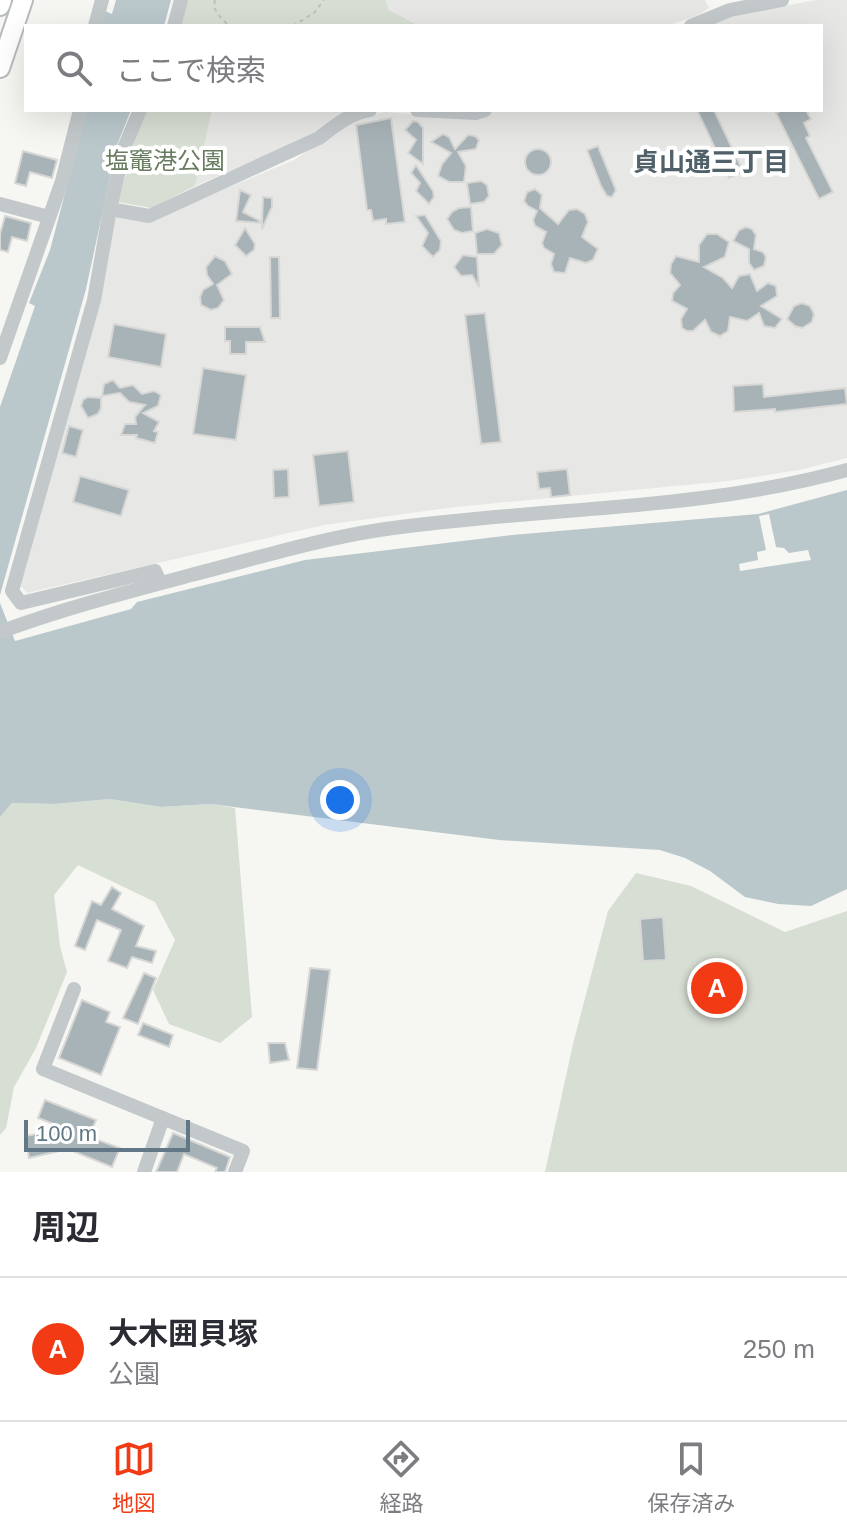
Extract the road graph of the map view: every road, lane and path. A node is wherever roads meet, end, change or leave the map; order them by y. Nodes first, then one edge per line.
1 (2, 0) edge
2 (23, 0) edge
3 (102, 0) edge
4 (181, 0) edge
5 (215, 0) edge
6 (324, 0) edge
7 (782, 0) edge
8 (0, 6) edge
9 (96, 24) edge
10 (175, 24) edge
11 (226, 24) edge
12 (296, 24) edge
13 (696, 24) edge
14 (0, 68) edge
15 (79, 112) edge
16 (139, 112) edge
17 (358, 112) edge
18 (456, 112) edge
19 (479, 112) edge
20 (0, 204) edge
21 (110, 209) junction
22 (49, 217) junction
23 (0, 358) edge
24 (847, 470) edge
25 (160, 582) junction
26 (0, 632) edge
27 (74, 989) dead end
28 (163, 1118) junction
29 (144, 1172) edge
30 (235, 1172) edge

1 - 8 main road
2 - 14 main road
3 - 9 street
4 - 10 street
5 - 11 path
6 - 12 path
7 - 13 street
15 - 22 street
16 - 21 street
17 - 21 street
18 - 19 street
20 - 22 street
21 - 25 street
22 - 23 street
24 - 25 street
25 - 26 street
27 - 28 street
28 - 29 street
28 - 30 street

